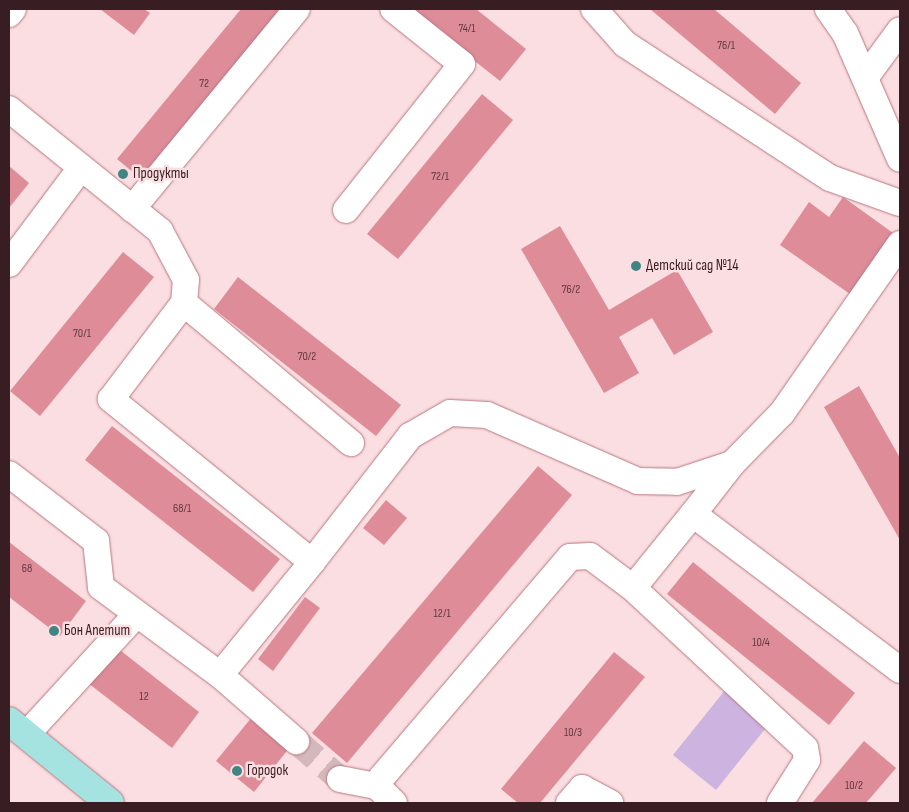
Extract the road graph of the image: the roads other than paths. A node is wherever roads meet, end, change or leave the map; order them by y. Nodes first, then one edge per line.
1 (13, 9) edge
2 (298, 9) edge
3 (393, 9) edge
4 (594, 9) edge
5 (828, 9) edge
6 (9, 14) edge
7 (900, 30) edge
8 (865, 78) junction
9 (9, 109) edge
10 (900, 159) edge
11 (80, 169) junction
12 (900, 203) edge
13 (132, 208) junction
14 (346, 210) dead end
15 (900, 244) edge
16 (9, 264) edge
17 (184, 303) junction
18 (352, 443) dead end
19 (732, 464) junction
20 (9, 474) edge
21 (693, 514) junction
22 (312, 562) junction
23 (633, 588) junction
24 (137, 614) junction
25 (900, 670) edge
26 (220, 675) junction
27 (17, 728) edge
28 (296, 741) tunnel mouth
29 (340, 778) tunnel mouth
30 (385, 795) edge
31 (110, 803) edge
32 (568, 803) edge
33 (610, 803) edge
34 (780, 803) edge

1 - 6 street
2 - 13 street
3 - 14 street
4 - 12 street
5 - 8 street
7 - 8 street
8 - 10 street
9 - 11 street
11 - 13 street
11 - 16 street
13 - 17 street
15 - 19 street
17 - 18 street
17 - 22 street
19 - 21 street
19 - 22 street
20 - 24 street
21 - 23 street
21 - 25 street
22 - 26 street
23 - 30 street
23 - 34 street
24 - 26 street
24 - 27 street
26 - 28 street
27 - 31 main road
29 - 30 street
32 - 33 street

